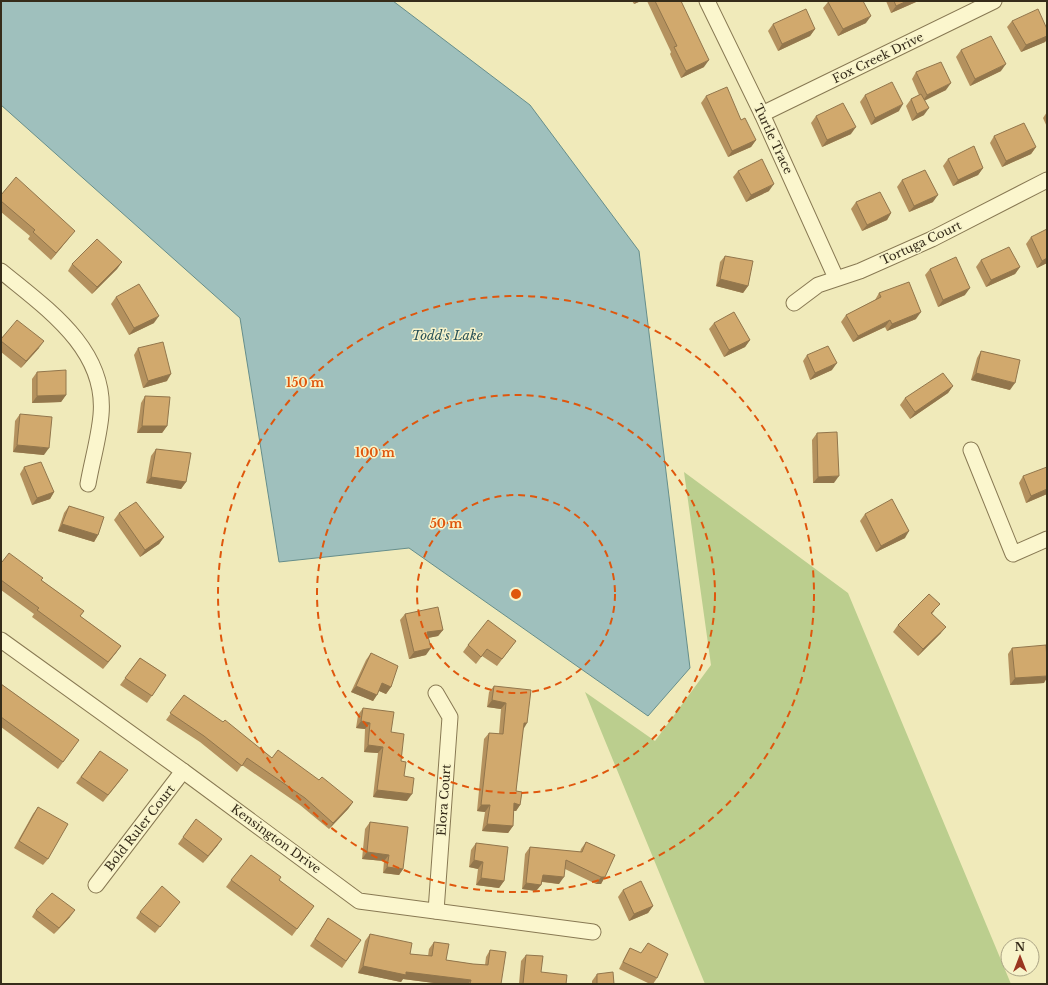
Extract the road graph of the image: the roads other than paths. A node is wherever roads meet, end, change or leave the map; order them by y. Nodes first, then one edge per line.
1 (706, 1) edge
2 (994, 1) edge
3 (762, 114) junction
4 (1047, 180) edge
5 (1, 271) edge
6 (836, 278) junction
7 (794, 303) dead end
8 (971, 450) dead end
9 (88, 484) dead end
10 (1047, 539) edge
11 (1, 640) edge
12 (436, 693) dead end
13 (184, 771) junction
14 (96, 885) dead end
15 (436, 911) junction
16 (593, 932) dead end

1 - 3 street, Turtle Trace
2 - 3 street, Fox Creek Drive
3 - 6 street, Turtle Trace
4 - 6 street, Tortuga Court
5 - 9 street
6 - 7 street, Tortuga Court
8 - 10 street
11 - 13 street, Kensington Drive
12 - 15 street, Elora Court
13 - 14 street, Bold Ruler Court
13 - 15 street, Kensington Drive
15 - 16 street, Kensington Drive

